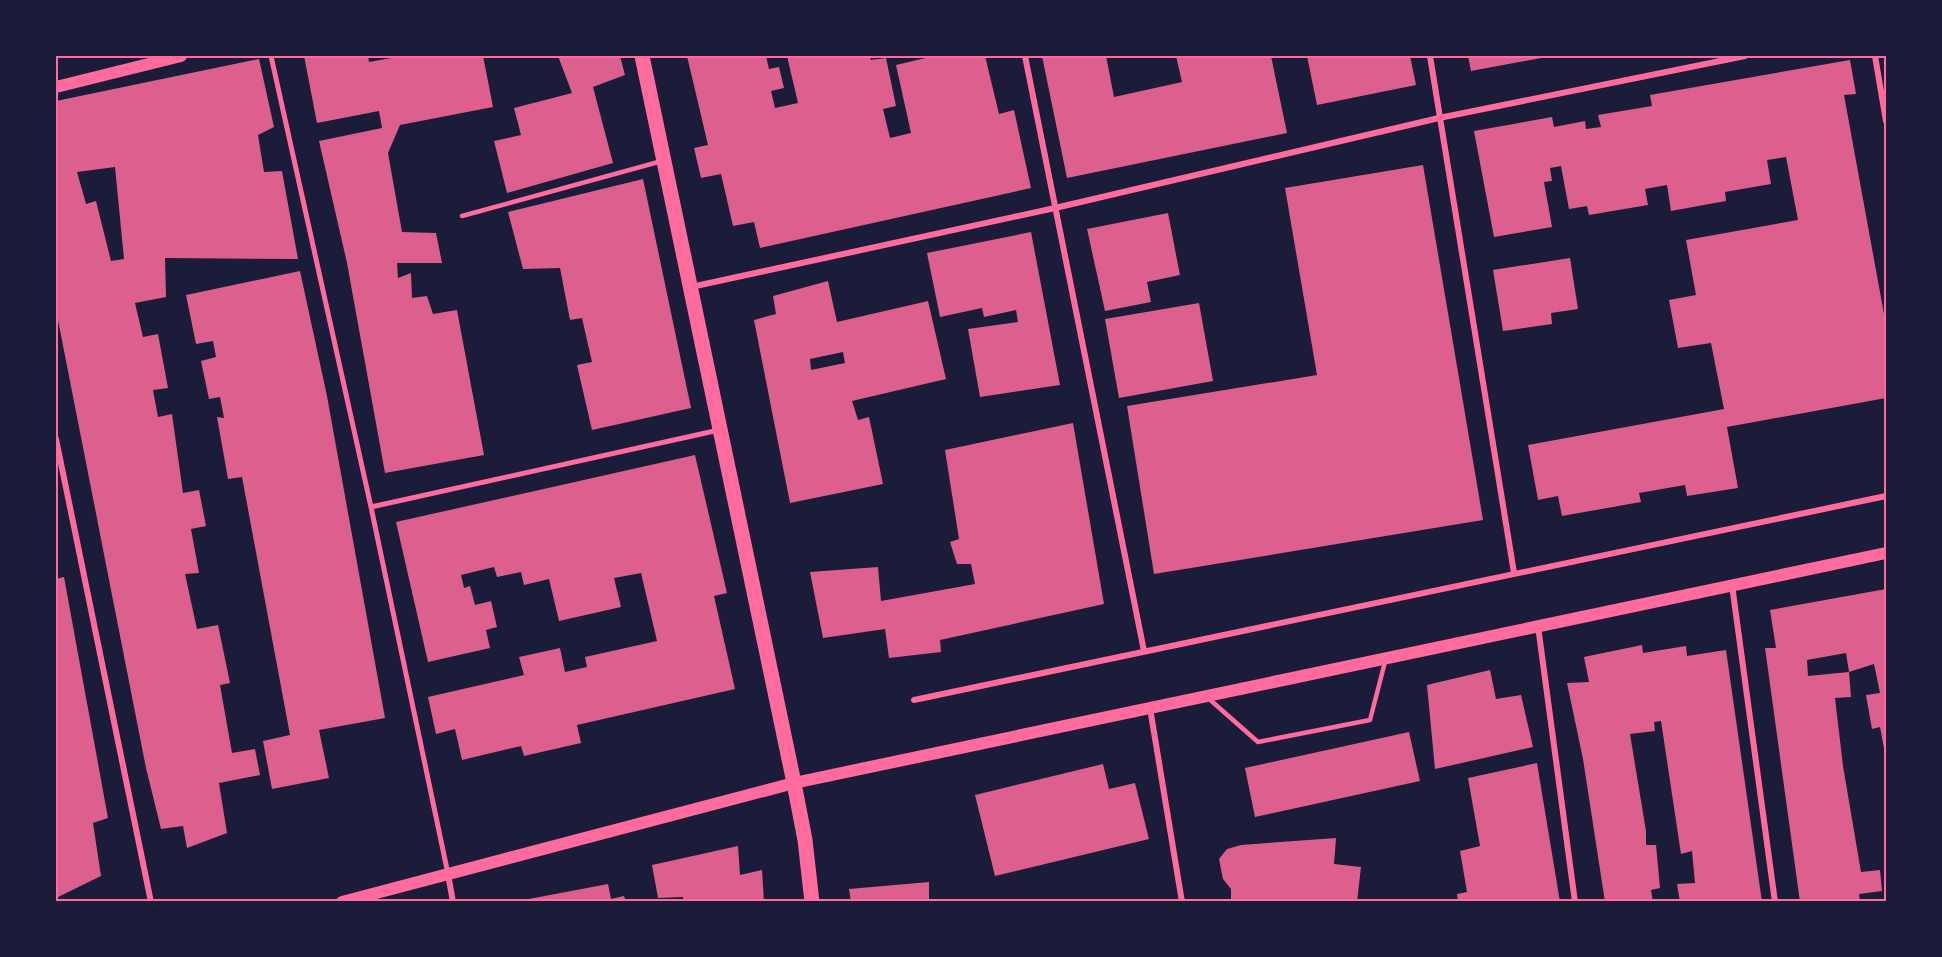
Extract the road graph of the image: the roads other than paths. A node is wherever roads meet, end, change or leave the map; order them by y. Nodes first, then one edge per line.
1 (181, 56) edge
2 (271, 56) edge
3 (642, 56) edge
4 (1025, 56) edge
5 (1430, 56) edge
6 (1745, 56) edge
7 (1875, 56) edge
8 (56, 87) edge
9 (1439, 118) junction
10 (1887, 121) edge
11 (664, 160) junction
12 (1055, 208) junction
13 (462, 216) dead end
14 (691, 287) junction
15 (720, 430) junction
16 (56, 439) edge
17 (1887, 496) edge
18 (371, 507) junction
19 (1887, 553) edge
20 (1515, 573) junction
21 (1732, 585) junction
22 (1538, 626) junction
23 (1144, 651) junction
24 (1386, 658) junction
25 (1206, 696) junction
26 (914, 700) dead end
27 (1150, 708) junction
28 (794, 783) junction
29 (448, 874) junction
30 (151, 902) edge
31 (342, 902) edge
32 (453, 902) edge
33 (812, 902) edge
34 (1182, 902) edge
35 (1575, 902) edge
36 (1775, 902) edge

1 - 8 main road
2 - 18 street
3 - 11 main road
4 - 12 street
5 - 9 street
6 - 9 street
7 - 10 street
9 - 12 street
9 - 20 street
11 - 13 lane
11 - 14 main road
12 - 14 street
12 - 23 street
14 - 15 main road
15 - 18 street
15 - 28 main road
16 - 30 street
17 - 20 street
18 - 29 street
19 - 21 main road
20 - 23 street
21 - 22 main road
21 - 36 street
22 - 24 main road
22 - 35 street
23 - 26 street
24 - 25 main road
24 - 25 lane
25 - 27 main road
27 - 28 main road
27 - 34 street
28 - 29 main road
28 - 33 main road
29 - 31 main road
29 - 32 street

